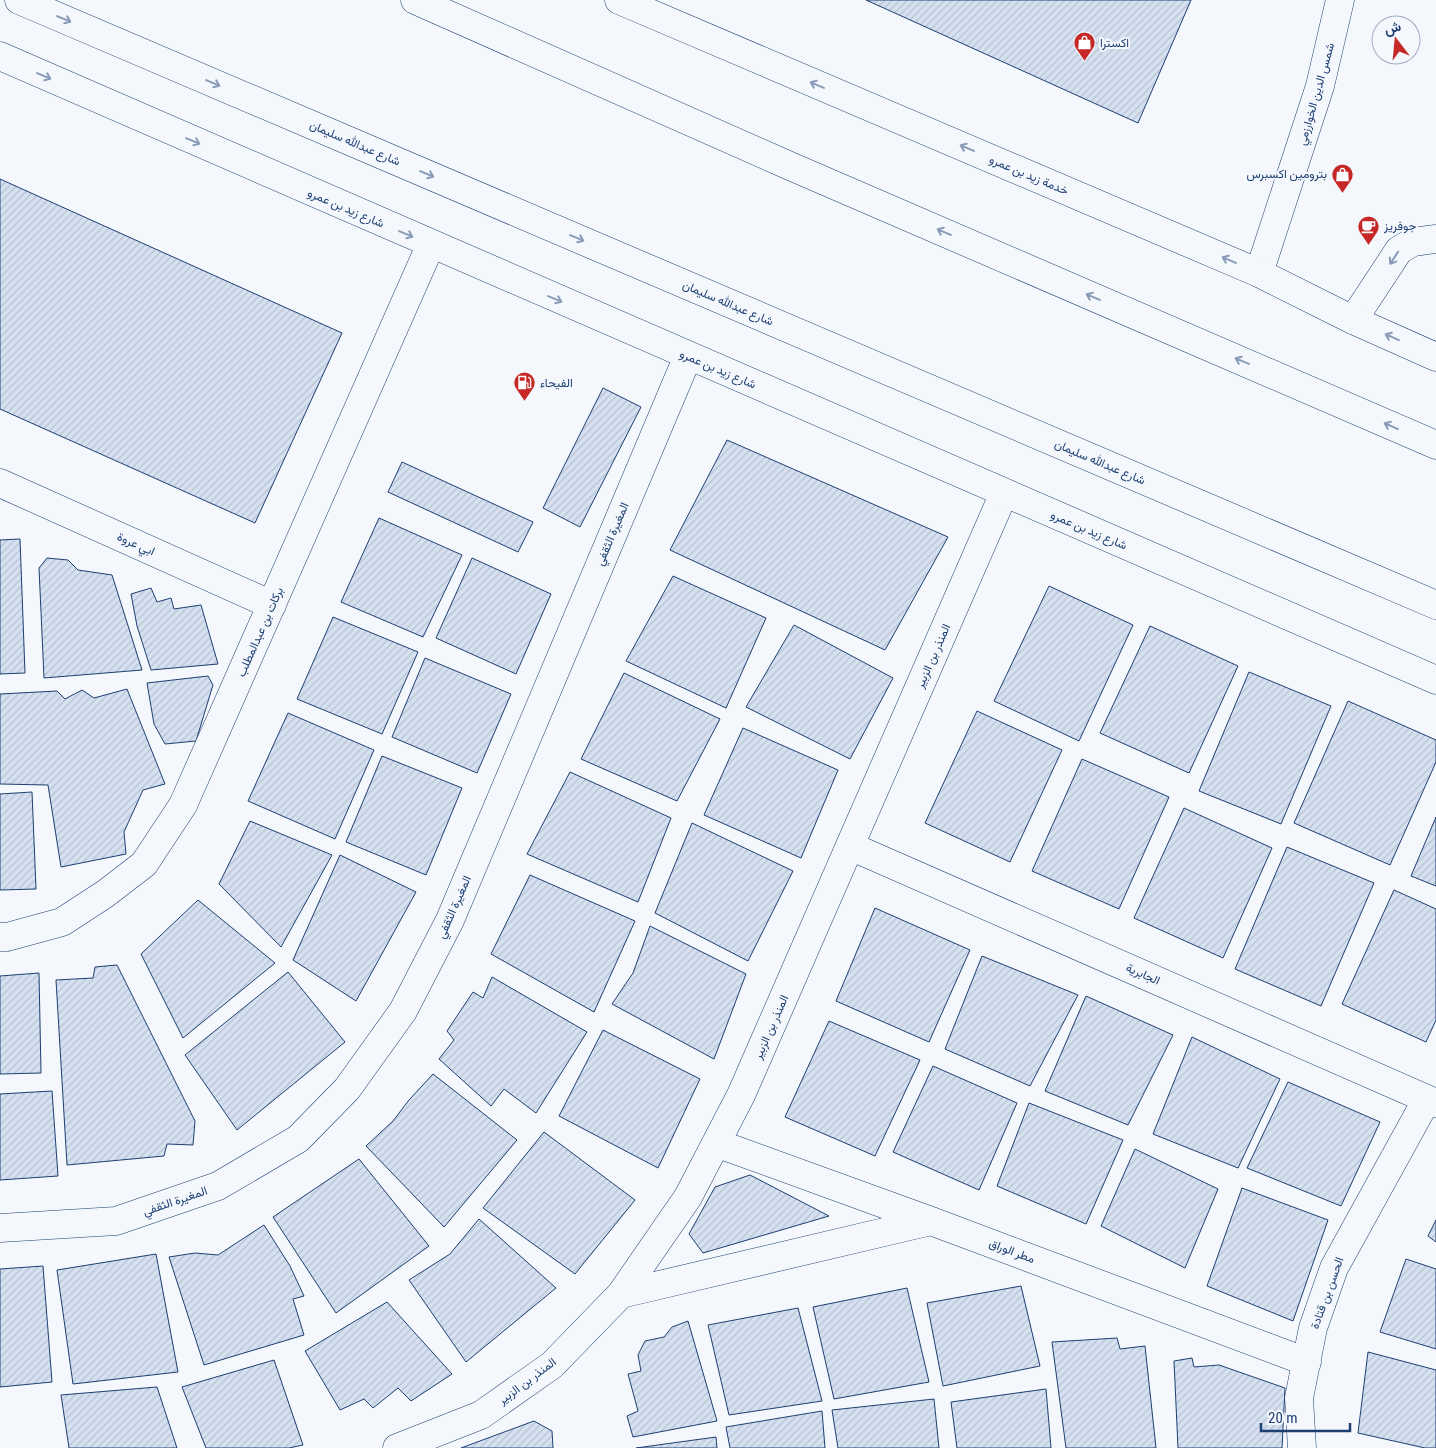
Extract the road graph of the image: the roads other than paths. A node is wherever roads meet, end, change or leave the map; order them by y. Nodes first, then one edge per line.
1 (19, 0) edge
2 (415, 0) edge
3 (619, 0) edge
4 (1340, 0) edge
5 (0, 56) edge
6 (1436, 239) edge
7 (431, 244) junction
8 (1260, 273) junction
9 (1354, 320) junction
10 (688, 356) junction
11 (1436, 358) edge
12 (1436, 445) edge
13 (0, 483) edge
14 (1004, 493) junction
15 (272, 604) junction
16 (1436, 605) edge
17 (1436, 680) edge
18 (850, 846) junction
19 (0, 937) edge
20 (1432, 1101) edge
21 (716, 1143) junction
22 (931, 1221) junction
23 (0, 1228) edge
24 (621, 1294) junction
25 (1307, 1362) junction
26 (397, 1448) edge
27 (1302, 1448) edge

1 -> 16 street, شارع عبدالله سليمان
12 -> 2 street
8 -> 3 street, خدمة زيد بن عمرو
4 - 8 street, شمس الدين الخوارزمي
5 -> 7 street, شارع زيد بن عمرو
6 -> 9 street
7 -> 10 street, شارع زيد بن عمرو
7 - 15 street, بركات بن عبدالمطلب
8 - 9 street, خدمة زيد بن عمرو
11 -> 9 street, خدمة زيد بن عمرو
10 - 14 street, شارع زيد بن عمرو
10 - 23 street, المغيرة الثقفي
13 - 15 street, ابي عروة
14 - 17 street, شارع زيد بن عمرو
14 - 18 street, المنذر بن الزبير
15 - 19 street, بركات بن عبدالمطلب
18 - 20 street, الجابرية
18 - 21 street, المنذر بن الزبير
20 - 25 street, الحسن بن قتادة
21 - 22 street, مطر الوراق
21 - 24 street, المنذر بن الزبير
22 - 24 street
22 - 25 street, مطر الوراق
24 - 26 street, المنذر بن الزبير
25 - 27 street, الحسن بن قتادة

